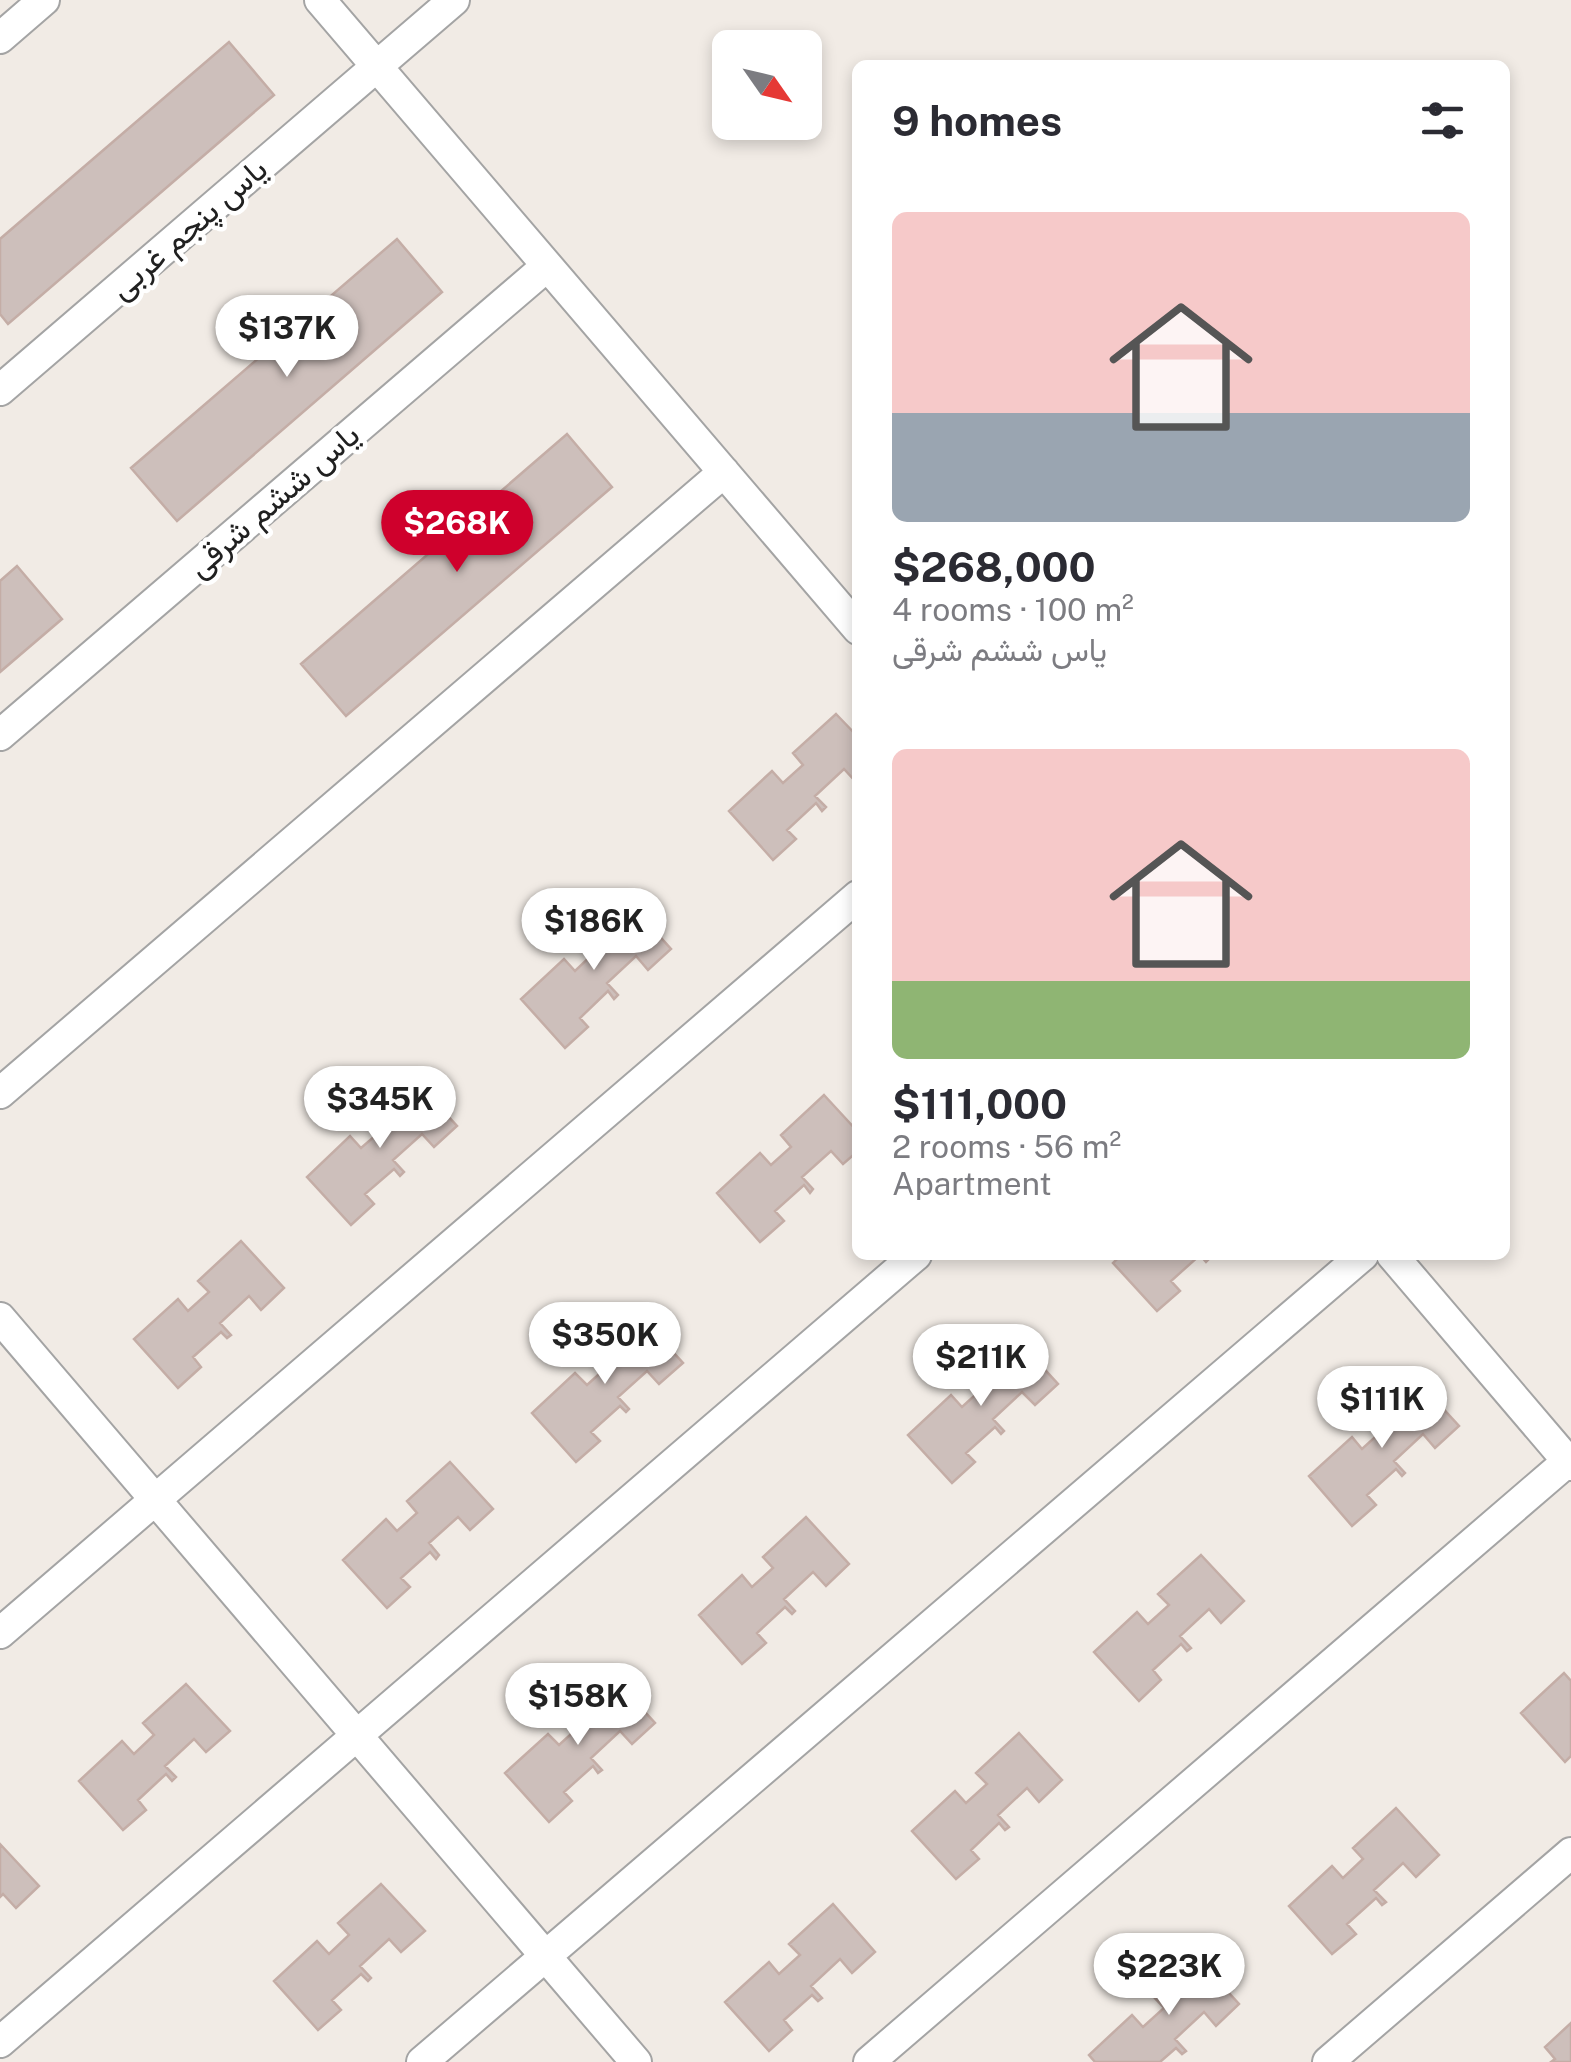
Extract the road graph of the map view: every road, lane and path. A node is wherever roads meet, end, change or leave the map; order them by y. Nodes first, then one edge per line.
1 (44, 0) edge
2 (320, 0) edge
3 (454, 0) edge
4 (0, 38) edge
5 (376, 66) junction
6 (547, 266) junction
7 (0, 390) edge
8 (724, 472) junction
9 (852, 622) edge
10 (0, 735) edge
11 (852, 901) edge
12 (0, 1093) edge
13 (910, 1260) edge
14 (1357, 1260) edge
15 (1396, 1260) edge
16 (0, 1318) edge
17 (1570, 1463) edge
18 (155, 1500) junction
19 (0, 1632) edge
20 (357, 1735) junction
21 (1571, 1853) edge
22 (546, 1956) junction
23 (0, 2042) edge
24 (422, 2062) edge
25 (636, 2062) edge
26 (869, 2062) edge
27 (1328, 2062) edge

1 - 4 street
2 - 5 street
3 - 5 street, یاس پنجم غربی
5 - 6 street
5 - 7 street, یاس پنجم غربی
6 - 8 street
6 - 10 street, یاس ششم شرقی
8 - 9 street
8 - 12 street
11 - 18 street
13 - 20 street
14 - 22 street
15 - 17 street
16 - 18 street
17 - 26 street
18 - 19 street
18 - 20 street
20 - 22 street
20 - 23 street
21 - 27 street
22 - 24 street
22 - 25 street

